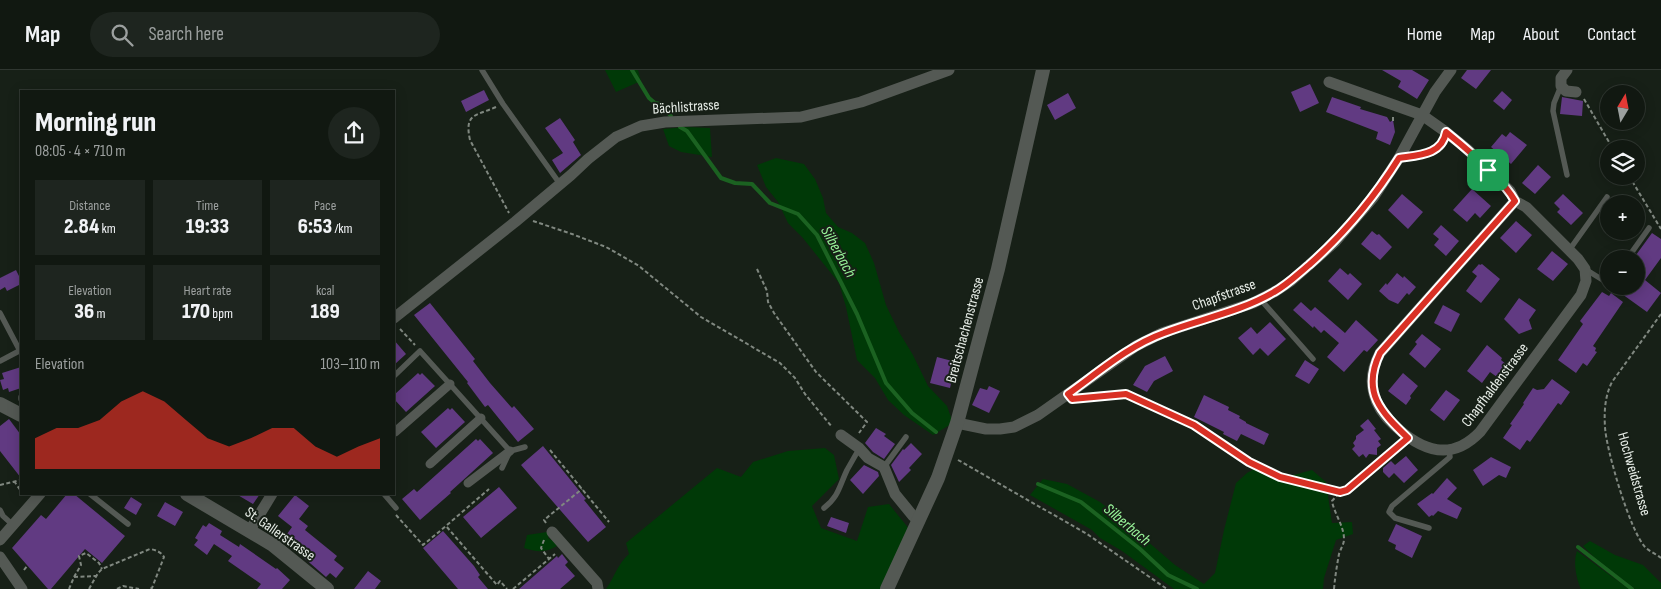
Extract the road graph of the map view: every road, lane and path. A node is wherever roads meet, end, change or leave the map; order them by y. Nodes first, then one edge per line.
1 (482, 70) edge
2 (949, 70) edge
3 (1043, 70) edge
4 (1451, 70) edge
5 (1567, 70) edge
6 (1330, 82) dead end
7 (1561, 86) junction
8 (1576, 92) joint
9 (503, 104) junction
10 (1422, 115) junction
11 (1446, 132) junction
12 (1608, 140) edge
13 (1399, 158) junction
14 (1567, 175) dead end
15 (560, 184) junction
16 (1635, 185) edge
17 (1515, 201) junction
18 (1600, 207) edge
19 (517, 220) junction
20 (1649, 228) dead end
21 (1661, 229) edge
22 (1570, 249) junction
23 (1634, 250) edge
24 (757, 269) dead end
25 (1585, 269) junction
26 (1600, 278) edge
27 (1261, 300) junction
28 (0, 313) edge
29 (1661, 314) edge
30 (395, 317) edge
31 (400, 329) dead end
32 (20, 349) edge
33 (20, 351) edge
34 (420, 351) junction
35 (1313, 359) dead end
36 (0, 361) edge
37 (395, 375) edge
38 (450, 384) junction
39 (1068, 394) junction
40 (0, 404) edge
41 (20, 414) edge
42 (481, 418) junction
43 (957, 423) junction
44 (395, 432) edge
45 (841, 436) joint
46 (906, 437) dead end
47 (1408, 438) junction
48 (855, 446) junction
49 (524, 447) dead end
50 (550, 450) dead end
51 (1449, 450) junction
52 (510, 451) junction
53 (947, 456) junction
54 (430, 464) dead end
55 (884, 467) junction
56 (502, 468) dead end
57 (1280, 477) joint
58 (20, 480) edge
59 (14, 481) junction
60 (468, 483) dead end
61 (0, 484) edge
62 (489, 489) dead end
63 (582, 489) junction
64 (20, 490) edge
65 (1340, 492) junction
66 (39, 495) edge
67 (91, 495) edge
68 (189, 495) edge
69 (271, 495) edge
70 (386, 495) edge
71 (396, 508) joint
72 (824, 508) dead end
73 (0, 510) edge
74 (919, 519) junction
75 (609, 522) dead end
76 (128, 524) dead end
77 (13, 525) junction
78 (446, 526) junction
79 (1428, 528) dead end
80 (250, 530) junction
81 (552, 532) junction
82 (0, 540) edge
83 (564, 546) junction
84 (0, 557) edge
85 (1661, 558) edge
86 (548, 559) junction
87 (102, 569) junction
88 (96, 576) junction
89 (74, 577) junction
90 (22, 589) edge
91 (69, 589) edge
92 (89, 589) edge
93 (117, 589) edge
94 (139, 589) edge
95 (148, 589) edge
96 (327, 589) edge
97 (507, 589) edge
98 (513, 589) edge
99 (598, 589) edge
100 (887, 589) edge
101 (1167, 589) edge
102 (1334, 589) edge

1 - 9 lane
2 - 15 street, Bächlistrasse
3 - 43 street, Breitschachenstrasse
4 - 10 street, Chapfstrasse
5 - 7 street
6 - 10 street
7 - 8 street
7 - 14 lane
8 - 12 path
9 - 15 lane
9 - 19 path
10 - 11 street
10 - 13 street, Chapfstrasse
11 - 13 lane
11 - 17 street
13 - 27 street, Chapfstrasse
15 - 19 street, Bächlistrasse
16 - 21 path
17 - 22 street
17 - 47 street
18 - 22 lane
19 - 30 street, Bächlistrasse
19 - 45 path
20 - 23 lane
22 - 25 street
24 - 48 path
25 - 26 lane
25 - 51 street, Chapfhaldenstrasse
27 - 35 lane
27 - 39 street, Chapfstrasse
28 - 32 lane
29 - 85 path, Hochweidstrasse
31 - 34 path
33 - 36 lane
34 - 37 lane
34 - 38 lane
38 - 42 lane
38 - 44 street
39 - 43 street, Chapfstrasse
39 - 57 lane
40 - 41 street
42 - 52 lane
42 - 54 street
43 - 53 street, Breitschachenstrasse
45 - 48 street
46 - 55 lane
47 - 51 street
47 - 65 path
48 - 55 street
48 - 72 lane
49 - 52 lane
50 - 63 path
51 - 79 lane
52 - 56 lane
52 - 60 street
53 - 74 street, Breitschachenstrasse
53 - 101 path
55 - 74 street
57 - 65 path
58 - 59 path
59 - 61 path
59 - 64 path
62 - 78 path
63 - 75 path
63 - 81 path
65 - 102 path
66 - 77 street
67 - 76 lane
68 - 80 street, St. Gallerstrasse
69 - 80 street
70 - 71 lane
71 - 78 path
73 - 77 lane
74 - 100 street, Breitschachenstrasse
77 - 82 street
78 - 97 path
80 - 96 street, St. Gallerstrasse
81 - 83 street
81 - 86 path
83 - 86 path
83 - 99 street
84 - 90 street
86 - 98 path
87 - 88 path
87 - 89 path
87 - 95 path
88 - 89 path
88 - 92 path
89 - 91 path
93 - 94 path

